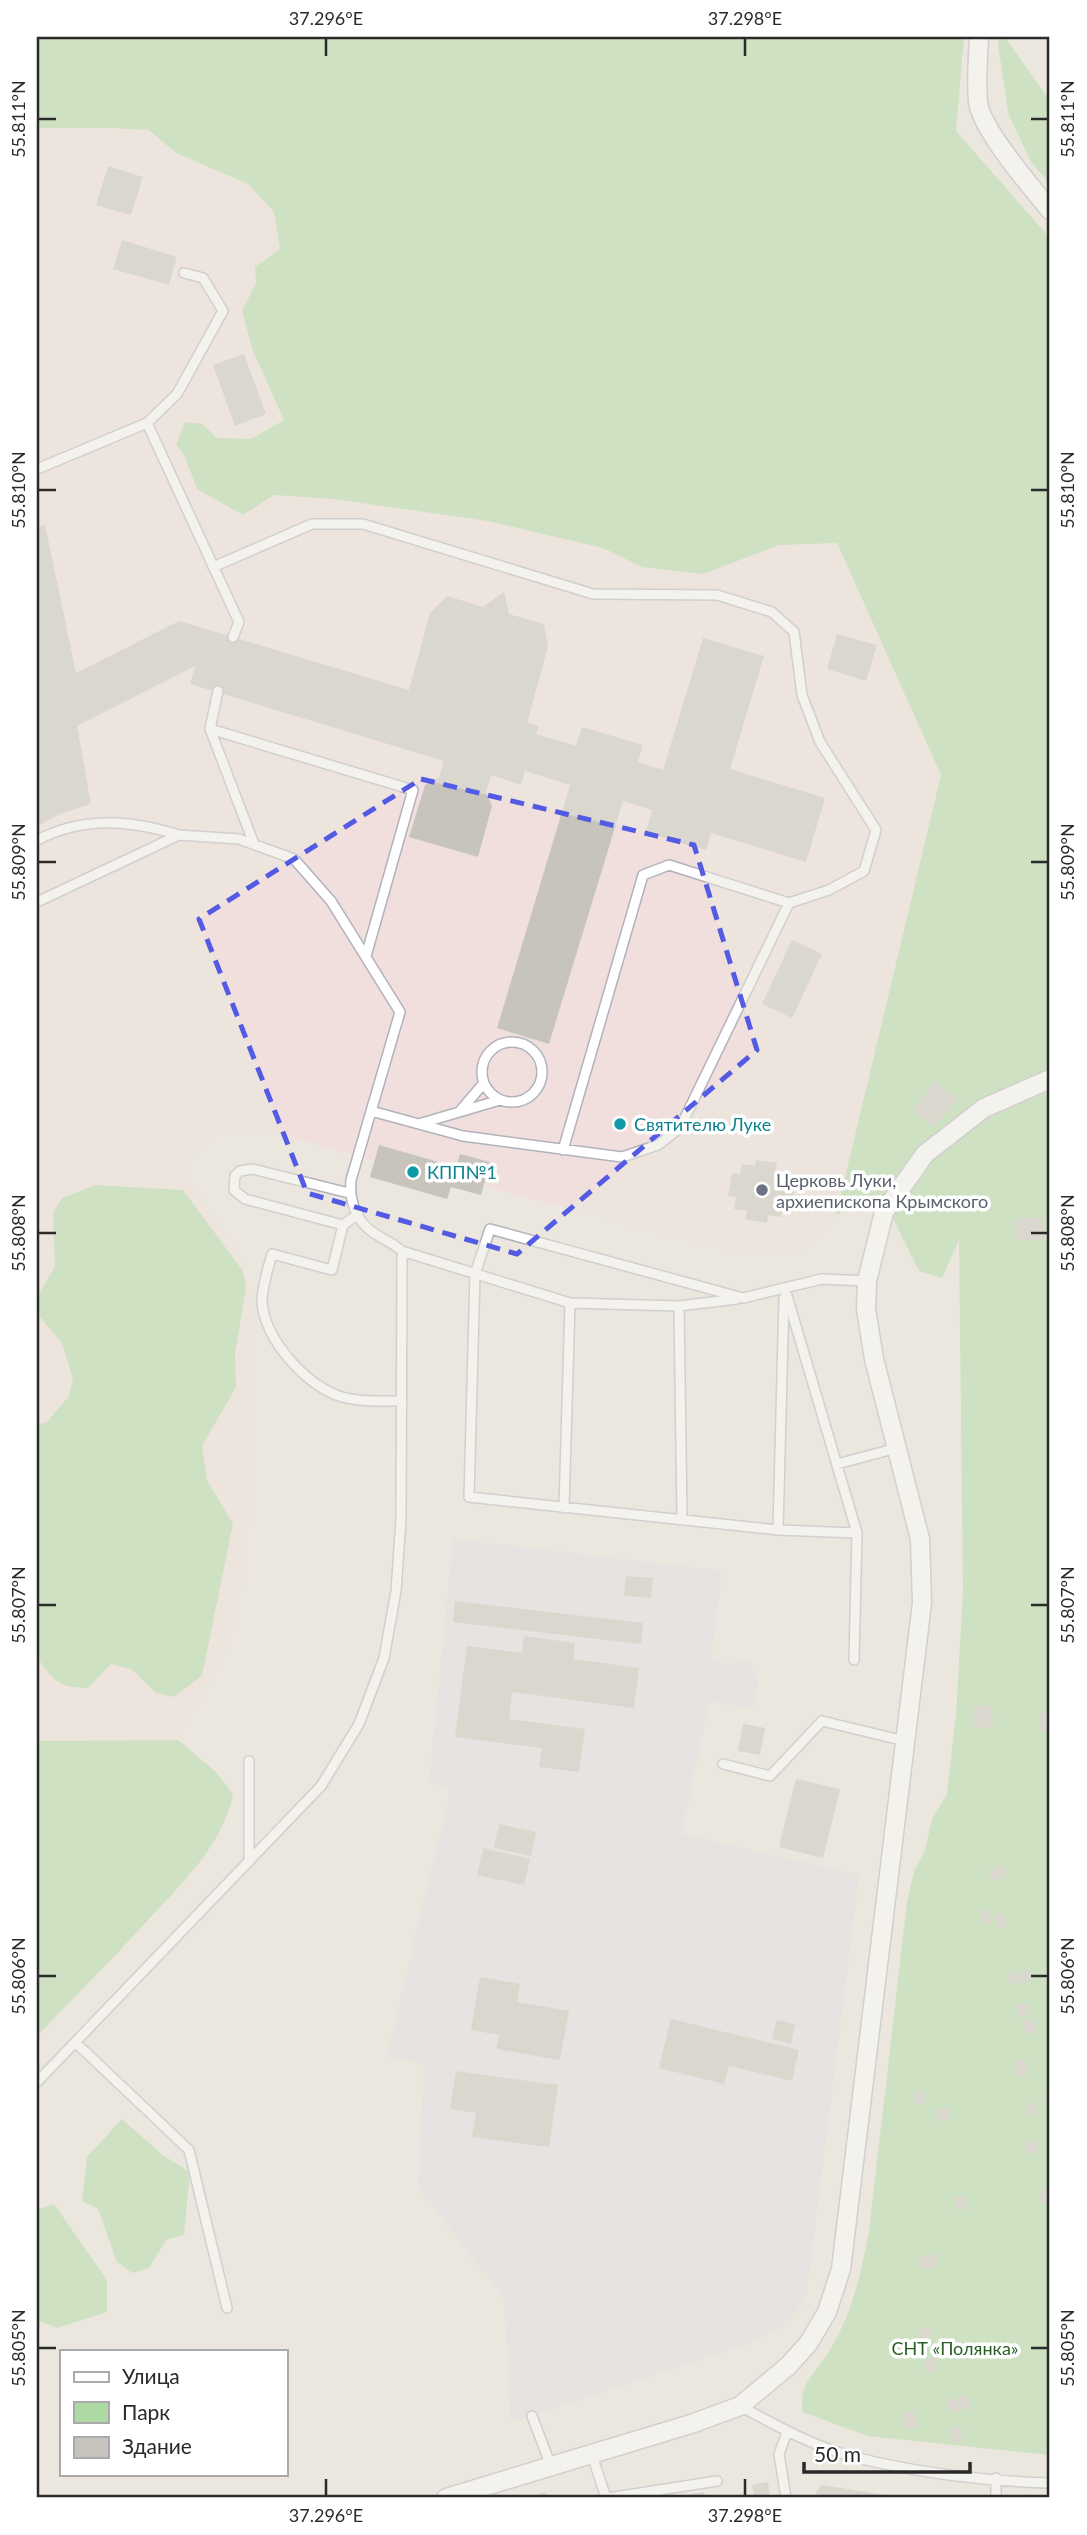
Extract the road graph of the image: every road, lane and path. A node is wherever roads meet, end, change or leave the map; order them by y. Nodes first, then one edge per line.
1 (979, 37) edge
2 (1050, 210) edge
3 (184, 273) dead end
4 (147, 422) junction
5 (37, 469) edge
6 (213, 567) junction
7 (233, 637) dead end
8 (218, 691) dead end
9 (211, 729) junction
10 (179, 835) junction
11 (37, 840) edge
12 (254, 844) junction
13 (37, 902) edge
14 (789, 903) junction
15 (366, 956) junction
16 (1050, 1079) edge
17 (484, 1083) junction
18 (500, 1100) junction
19 (371, 1111) junction
20 (459, 1112) junction
21 (420, 1124) junction
22 (563, 1150) junction
23 (349, 1193) junction
24 (358, 1214) junction
25 (343, 1225) junction
26 (402, 1251) junction
27 (475, 1274) junction
28 (867, 1281) junction
29 (785, 1289) junction
30 (743, 1298) junction
31 (570, 1303) junction
32 (679, 1306) junction
33 (402, 1401) junction
34 (897, 1448) junction
35 (837, 1464) junction
36 (564, 1508) junction
37 (682, 1520) junction
38 (778, 1530) junction
39 (858, 1533) junction
40 (854, 1660) dead end
41 (905, 1741) junction
42 (249, 1761) dead end
43 (723, 1764) dead end
44 (249, 1862) junction
45 (75, 2042) junction
46 (37, 2082) edge
47 (228, 2308) dead end
48 (740, 2406) junction
49 (532, 2416) dead end
50 (787, 2432) junction
51 (592, 2455) junction
52 (551, 2466) junction
53 (996, 2479) junction
54 (717, 2481) dead end
55 (1050, 2483) edge
56 (446, 2498) edge
57 (607, 2498) edge
58 (786, 2498) edge
59 (996, 2498) edge

1 - 2 street
3 - 4 lane
4 - 5 lane
4 - 6 lane
6 - 7 lane
6 - 14 lane
8 - 9 lane
9 - 12 lane
9 - 15 lane
10 - 11 lane
10 - 12 lane
10 - 13 lane
12 - 15 lane
14 - 22 lane
14 - 22 lane
15 - 19 lane
16 - 28 street
17 - 18 lane
17 - 18 lane
17 - 20 lane
18 - 20 lane
19 - 21 lane
19 - 23 lane
20 - 21 lane
21 - 22 lane
23 - 24 lane
23 - 25 lane
24 - 25 lane
24 - 26 lane
25 - 33 lane
26 - 27 lane
26 - 33 lane
27 - 30 lane
27 - 31 lane
27 - 36 lane
28 - 29 lane
28 - 34 street
29 - 30 lane
29 - 35 lane
29 - 38 lane
30 - 32 lane
31 - 32 lane
31 - 36 lane
32 - 37 lane
33 - 44 lane
34 - 35 lane
34 - 41 street
35 - 39 lane
36 - 37 lane
37 - 38 lane
38 - 39 lane
39 - 40 lane
41 - 43 lane
41 - 48 street
42 - 44 lane
44 - 45 lane
45 - 46 lane
45 - 47 lane
48 - 50 lane
48 - 51 street
49 - 52 lane
50 - 53 lane
50 - 58 lane
51 - 52 street
51 - 57 lane
52 - 56 street
53 - 55 lane
53 - 59 lane
54 - 57 lane

